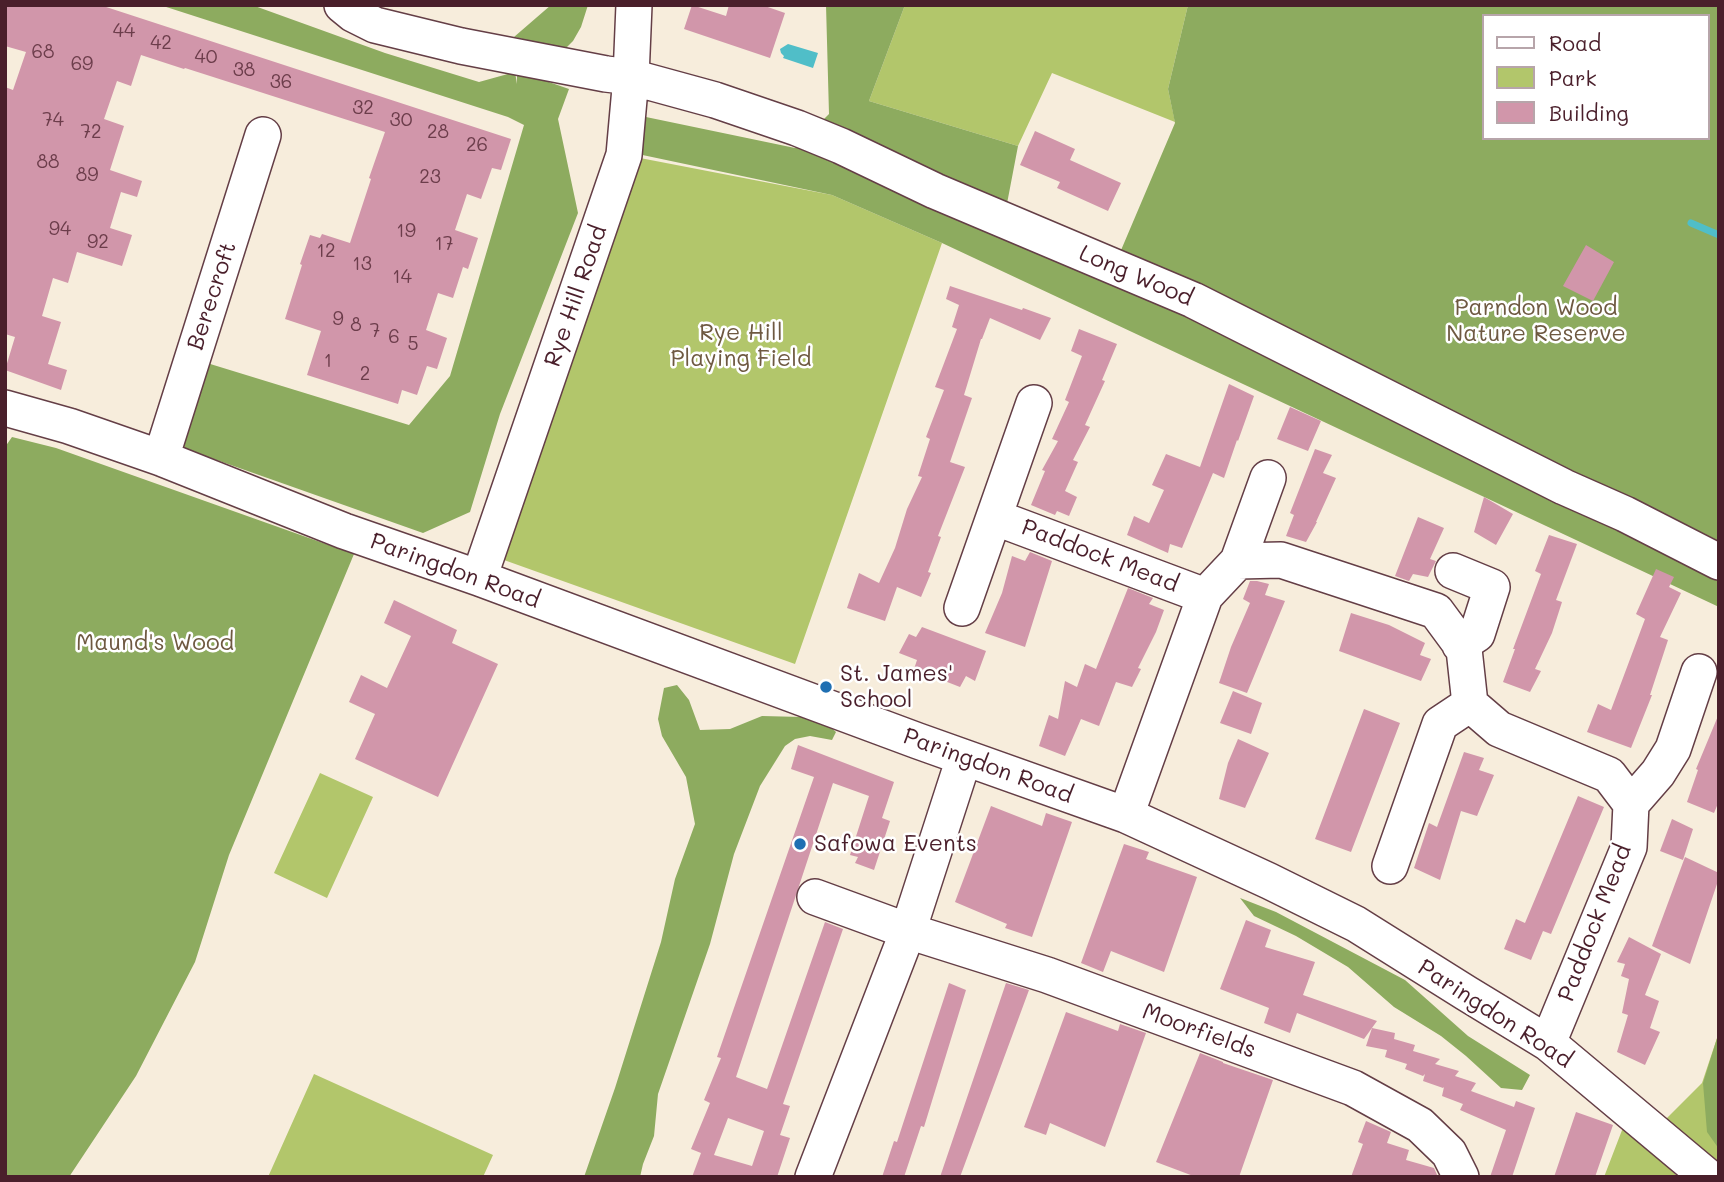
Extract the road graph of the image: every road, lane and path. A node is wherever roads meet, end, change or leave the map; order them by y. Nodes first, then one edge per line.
1 (342, 5) edge
2 (634, 5) edge
3 (631, 77) junction
4 (263, 135) dead end
5 (1034, 403) dead end
6 (5, 408) edge
7 (161, 458) junction
8 (1268, 478) dead end
9 (994, 517) junction
10 (1238, 561) junction
11 (1719, 562) edge
12 (1453, 571) dead end
13 (479, 578) junction
14 (1205, 596) junction
15 (962, 608) dead end
16 (1461, 645) junction
17 (1699, 672) dead end
18 (1470, 704) junction
19 (964, 758) junction
20 (1631, 804) junction
21 (1126, 815) junction
22 (1390, 866) dead end
23 (816, 897) dead end
24 (908, 931) junction
25 (1548, 1043) junction
26 (813, 1177) edge
27 (1461, 1177) edge
28 (1708, 1177) edge

1 - 3 street
2 - 3 street, Rye Hill Road
3 - 11 street, Long Wood
3 - 13 street, Rye Hill Road
4 - 7 street, Berecroft
5 - 9 street, Paddock Mead
6 - 7 street, Paringdon Road
7 - 13 street, Paringdon Road
8 - 10 street
9 - 14 street, Paddock Mead
9 - 15 street, Paddock Mead
10 - 14 street, Paddock Mead
10 - 16 street
12 - 16 street
13 - 19 street, Paringdon Road
14 - 21 street, Paddock Mead
16 - 18 street
17 - 20 street
18 - 20 street
18 - 22 street
19 - 21 street, Paringdon Road
19 - 24 street
20 - 25 street, Paddock Mead
21 - 25 street, Paringdon Road
23 - 24 street, Moorfields
24 - 26 street
24 - 27 street, Moorfields
25 - 28 street, Paringdon Road

